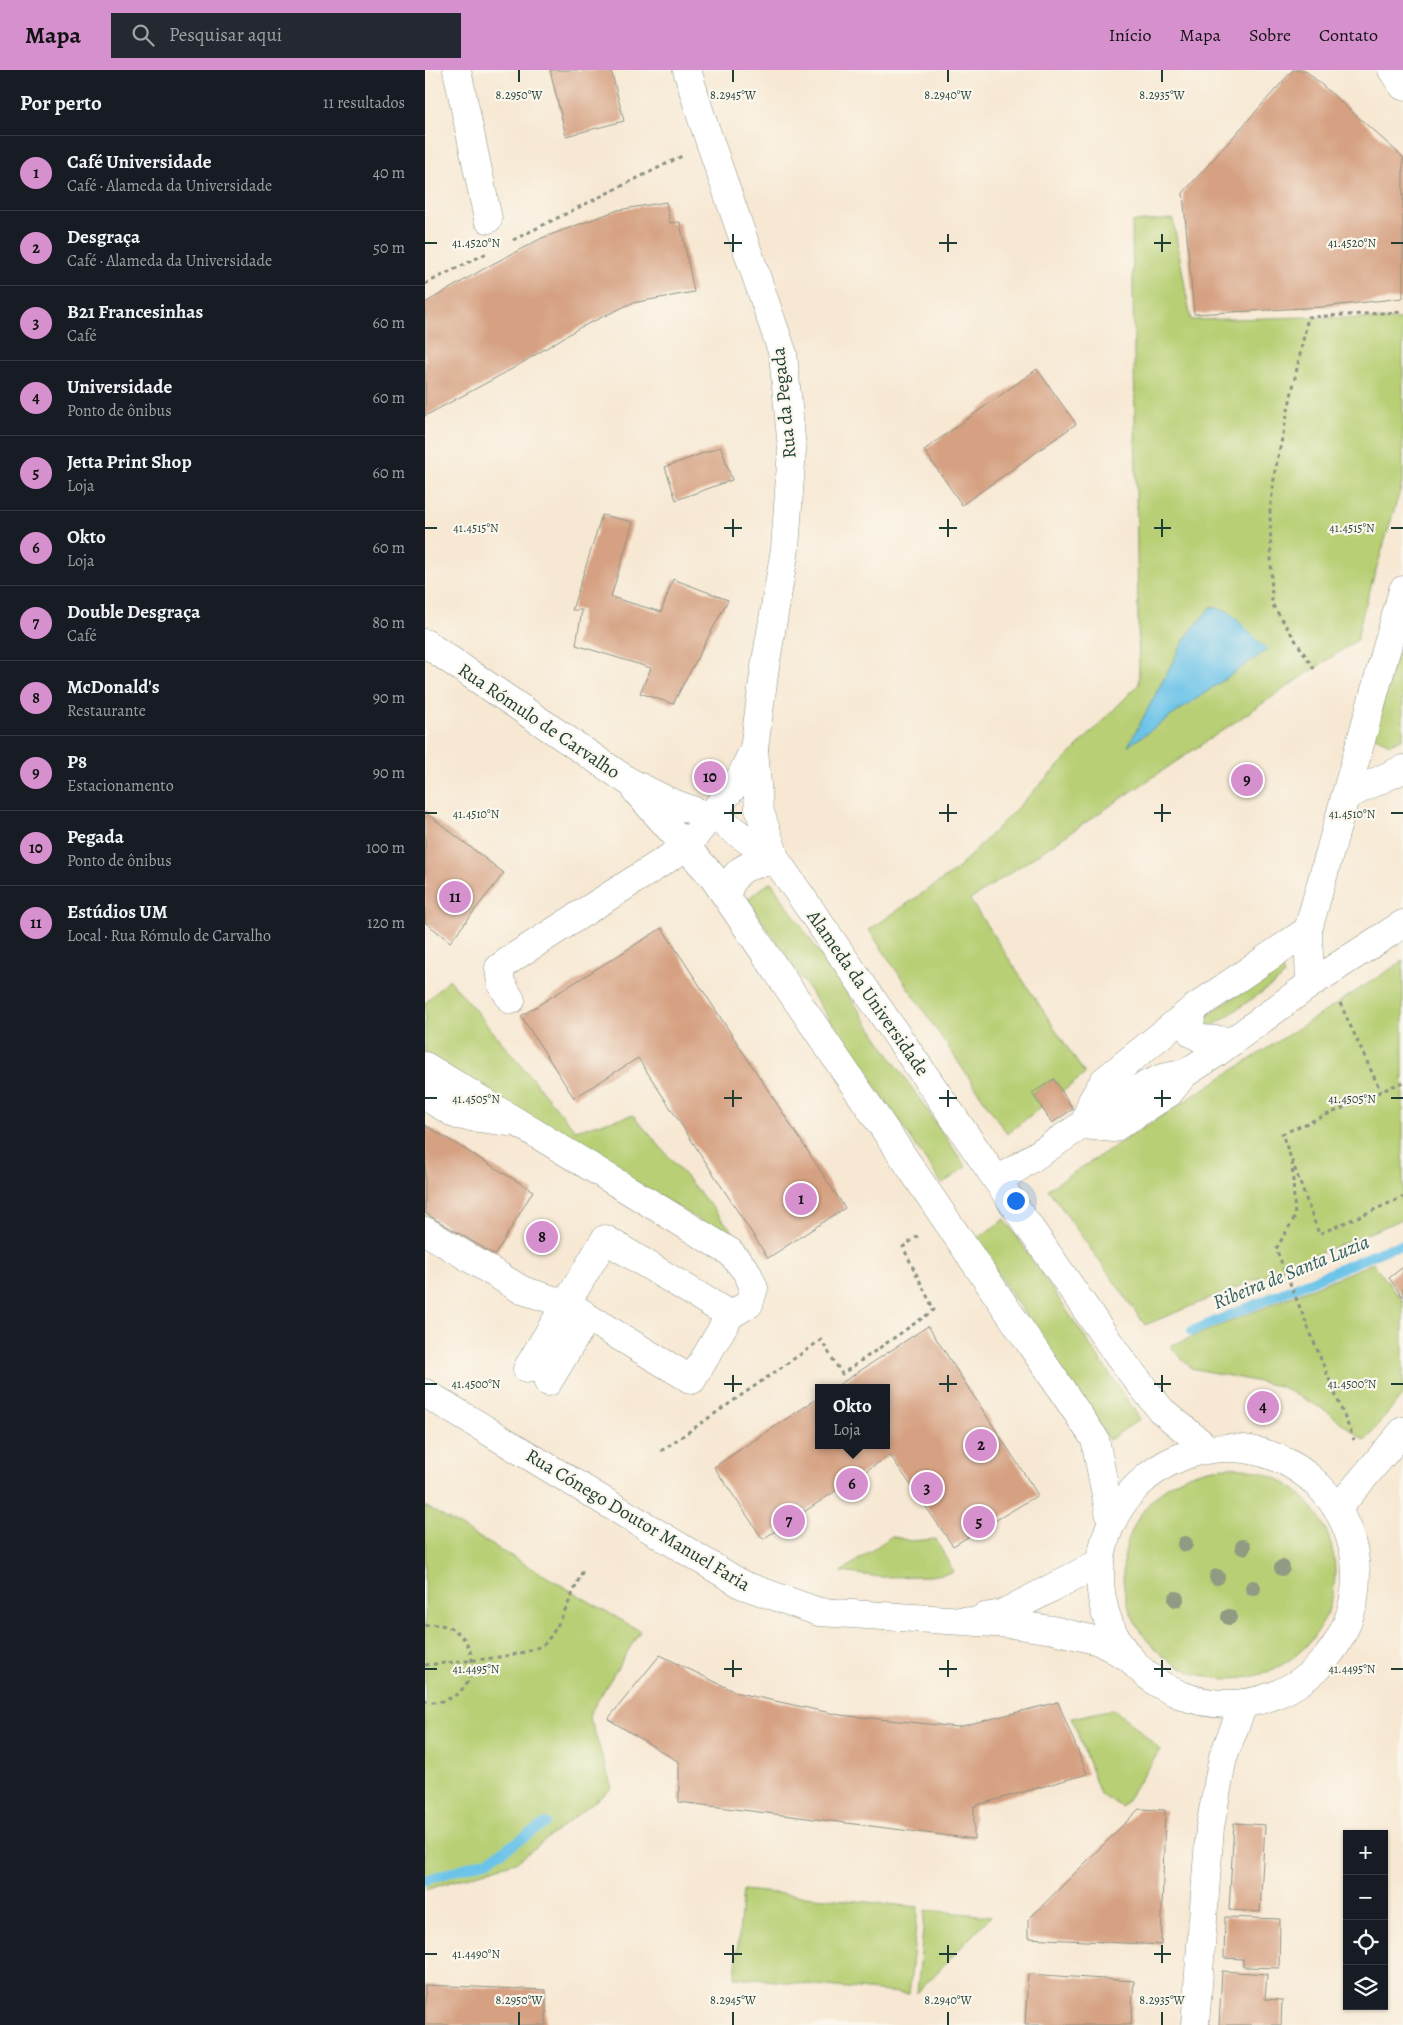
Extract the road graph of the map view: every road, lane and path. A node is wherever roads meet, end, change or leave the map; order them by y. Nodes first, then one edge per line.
1 (457, 70) edge
2 (687, 70) edge
3 (1392, 70) edge
4 (1403, 86) edge
5 (710, 142) junction
6 (488, 219) dead end
7 (505, 244) dead end
8 (496, 248) dead end
9 (425, 284) edge
10 (1403, 312) edge
11 (1403, 590) edge
12 (425, 643) edge
13 (1314, 670) dead end
14 (754, 749) junction
15 (1403, 769) edge
16 (628, 781) junction
17 (725, 795) junction
18 (1346, 796) junction
19 (668, 801) junction
20 (709, 817) junction
21 (686, 847) junction
22 (776, 860) junction
23 (725, 895) junction
24 (1403, 924) edge
25 (1308, 930) junction
26 (1309, 984) junction
27 (511, 1000) dead end
28 (1339, 1002) dead end
29 (1193, 1009) junction
30 (1233, 1041) junction
31 (425, 1066) edge
32 (1403, 1082) edge
33 (1381, 1092) junction
34 (425, 1096) edge
35 (519, 1123) junction
36 (1084, 1125) junction
37 (1292, 1162) junction
38 (999, 1180) junction
39 (1403, 1197) edge
40 (945, 1219) junction
41 (425, 1232) edge
42 (577, 1310) junction
43 (730, 1314) junction
44 (537, 1376) dead end
45 (425, 1393) edge
46 (1403, 1431) edge
47 (1208, 1449) junction
48 (661, 1451) dead end
49 (1367, 1473) junction
50 (1338, 1508) junction
51 (1111, 1521) junction
52 (1099, 1563) junction
53 (584, 1568) dead end
54 (953, 1622) junction
55 (425, 1626) edge
56 (1126, 1656) junction
57 (472, 1660) junction
58 (425, 1666) edge
59 (425, 1701) edge
60 (1244, 1704) junction
61 (1195, 2025) edge

1 - 6 street
2 - 5 street, Rua da Pegada
3 - 4 street
5 - 7 path
5 - 14 street, Rua da Pegada
8 - 9 path
10 - 13 path
11 - 18 street
12 - 16 street, Rua Rómulo de Carvalho
14 - 17 street
14 - 22 street
15 - 18 street
16 - 19 street, Alameda da Universidade
16 - 21 street
17 - 19 street
17 - 20 street
18 - 25 street
19 - 20 street, Alameda da Universidade
20 - 21 street
20 - 22 street, Alameda da Universidade
21 - 23 street
21 - 27 street
22 - 23 street
22 - 38 street, Alameda da Universidade
23 - 40 street
24 - 26 street
25 - 26 street
25 - 29 street
26 - 30 street
28 - 33 path
29 - 30 street
29 - 36 street
30 - 36 street
31 - 35 street
32 - 33 path
33 - 37 path
34 - 35 street
35 - 43 street
36 - 38 street
37 - 39 path
37 - 49 path
38 - 47 street, Alameda da Universidade
40 - 48 path
40 - 51 street
41 - 42 street
42 - 43 street
42 - 43 street
42 - 44 street
45 - 54 street, Rua Cónego Doutor Manuel Faria
46 - 49 street
47 - 50 street
47 - 51 street
49 - 50 street
50 - 60 street
51 - 52 street
52 - 54 street, Rua Cónego Doutor Manuel Faria
52 - 56 street
53 - 57 path
54 - 56 street, Rua Cónego Doutor Manuel Faria
55 - 57 path
56 - 60 street
57 - 58 path
57 - 59 path
60 - 61 street

